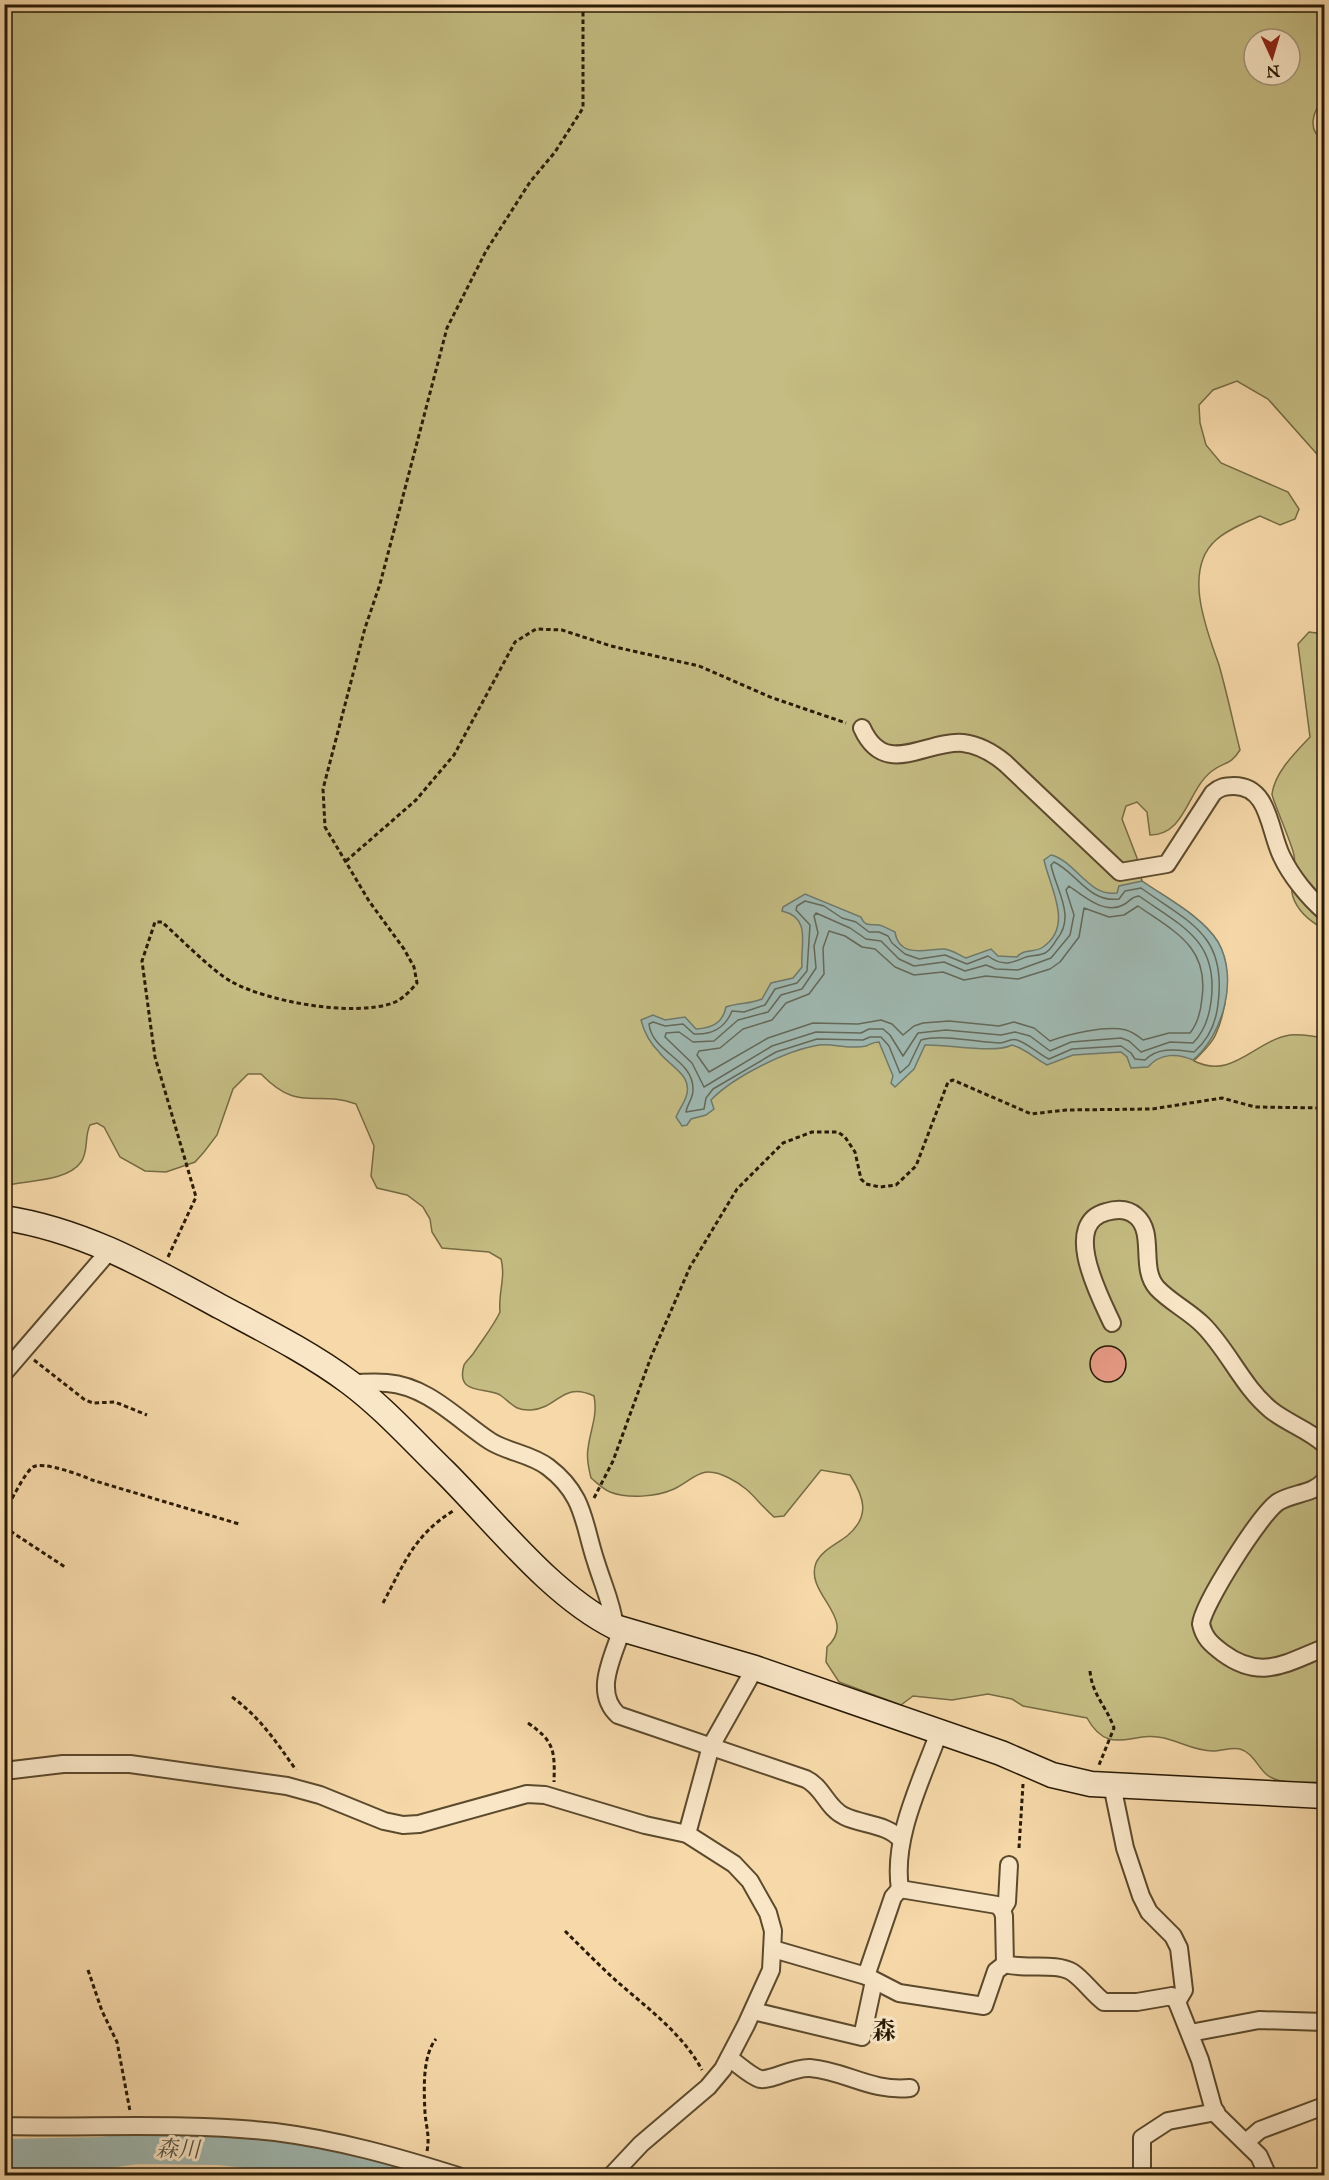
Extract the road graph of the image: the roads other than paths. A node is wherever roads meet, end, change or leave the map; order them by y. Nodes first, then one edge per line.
1 (862, 728) road end
2 (1324, 911) edge
3 (4, 1218) edge
4 (110, 1250) junction
5 (1112, 1323) dead end
6 (4, 1373) edge
7 (351, 1383) junction
8 (1324, 1444) edge
9 (1324, 1481) edge
10 (618, 1628) junction
11 (1324, 1648) edge
12 (755, 1668) junction
13 (939, 1732) junction
14 (711, 1746) junction
15 (4, 1770) edge
16 (1104, 1785) junction
17 (1324, 1797) edge
18 (687, 1834) junction
19 (901, 1840) junction
20 (1009, 1865) dead end
21 (900, 1889) junction
22 (1002, 1910) junction
23 (773, 1949) junction
24 (1005, 1964) junction
25 (870, 1978) junction
26 (1177, 2002) junction
27 (753, 2011) junction
28 (1324, 2022) edge
29 (1190, 2033) junction
30 (729, 2058) junction
31 (910, 2088) dead end
32 (1324, 2106) edge
33 (1216, 2112) junction
34 (4, 2126) edge
35 (1246, 2142) junction
36 (458, 2175) edge
37 (611, 2175) edge
38 (1142, 2175) edge
39 (1268, 2175) edge

1 - 2 street
3 - 4 street
4 - 6 street
4 - 7 street
5 - 8 street
7 - 10 street
7 - 10 street
9 - 11 street
10 - 12 street
10 - 14 street
12 - 13 street
12 - 14 street
13 - 16 street
13 - 19 street
14 - 18 street
14 - 19 street
15 - 18 street
16 - 17 street
16 - 26 street
18 - 23 street
19 - 21 street
20 - 22 street
21 - 22 street
21 - 25 street
22 - 24 street
23 - 25 street
23 - 27 street
24 - 25 street
24 - 26 street
25 - 27 street
26 - 29 street
27 - 30 street
28 - 29 street
29 - 33 street
30 - 31 street
30 - 37 street
32 - 35 street
33 - 35 street
33 - 38 street
34 - 36 street
35 - 39 street

